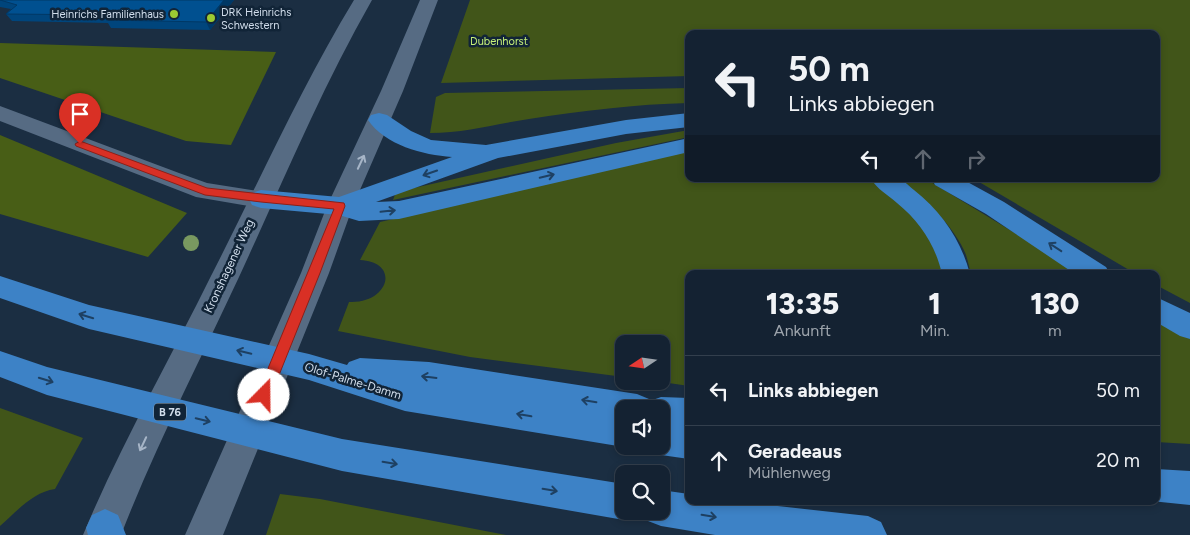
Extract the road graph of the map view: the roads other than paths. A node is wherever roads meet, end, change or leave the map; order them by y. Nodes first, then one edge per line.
1 (363, 0) edge
2 (429, 0) edge
3 (0, 113) edge
4 (379, 120) junction
5 (685, 120) edge
6 (685, 146) edge
7 (493, 151) junction
8 (887, 182) edge
9 (949, 182) edge
10 (261, 199) junction
11 (340, 206) junction
12 (955, 270) edge
13 (1090, 270) edge
14 (0, 287) edge
15 (1160, 310) edge
16 (1190, 326) edge
17 (0, 364) edge
18 (309, 367) junction
19 (615, 406) edge
20 (670, 412) edge
21 (685, 413) edge
22 (615, 431) edge
23 (670, 440) edge
24 (685, 442) edge
25 (1160, 486) edge
26 (1190, 488) edge
27 (615, 500) edge
28 (670, 509) edge
29 (105, 532) edge
30 (204, 535) edge
31 (868, 535) edge

1 - 10 main road, Kronshagener Weg
2 - 4 main road
3 - 10 main road
4 - 7 highway
11 -> 4 main road
5 - 7 highway
11 -> 6 highway
7 -> 11 highway
8 - 12 highway
13 -> 9 highway
10 - 11 highway
10 -> 29 main road, Kronshagener Weg
11 - 30 main road
18 -> 14 highway, Olof-Palme-Damm
15 - 16 highway
17 -> 27 highway, B 76
19 -> 18 highway
22 -> 18 highway, Olof-Palme-Damm
20 - 21 highway
23 - 24 highway
25 - 26 highway
28 -> 31 highway

